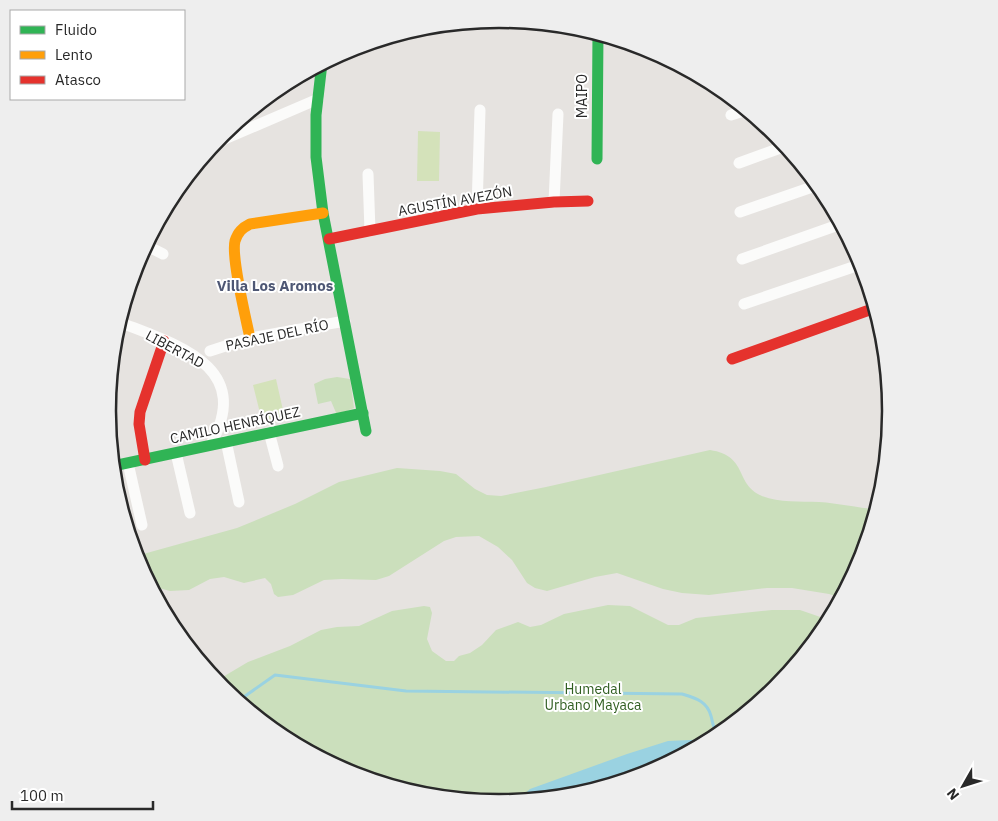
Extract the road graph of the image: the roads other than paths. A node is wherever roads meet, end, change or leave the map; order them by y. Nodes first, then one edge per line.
1 (598, 41) edge
2 (321, 72) edge
3 (318, 99) junction
4 (480, 110) dead end
5 (739, 113) edge
6 (558, 114) dead end
7 (731, 115) dead end
8 (233, 136) edge
9 (778, 149) edge
10 (597, 159) dead end
11 (740, 163) dead end
12 (368, 174) dead end
13 (810, 188) edge
14 (588, 201) dead end
15 (554, 202) junction
16 (477, 210) junction
17 (740, 212) dead end
18 (323, 213) junction
19 (835, 226) edge
20 (370, 231) junction
21 (329, 239) junction
22 (152, 248) edge
23 (163, 254) dead end
24 (742, 259) dead end
25 (854, 267) edge
26 (744, 304) dead end
27 (869, 310) edge
28 (345, 321) junction
29 (126, 325) edge
30 (250, 338) junction
31 (164, 341) junction
32 (210, 351) dead end
33 (732, 359) dead end
34 (363, 414) junction
35 (366, 431) dead end
36 (269, 432) junction
37 (226, 441) junction
38 (211, 444) junction
39 (176, 453) junction
40 (146, 460) junction
41 (128, 463) junction
42 (120, 465) edge
43 (278, 466) dead end
44 (239, 502) dead end
45 (190, 513) dead end
46 (142, 525) dead end

1 - 10 street, MAIPO
2 - 3 street
3 - 8 street
3 - 18 street
4 - 16 street
5 - 7 street
6 - 15 street
9 - 11 street
12 - 20 street
13 - 17 street
14 - 15 street, AGUSTÍN AVEZÓN
15 - 16 street, AGUSTÍN AVEZÓN
16 - 20 street, AGUSTÍN AVEZÓN
18 - 21 street
18 - 30 street
19 - 24 street
20 - 21 street, AGUSTÍN AVEZÓN
21 - 28 street
22 - 23 street
25 - 26 street
27 - 33 street
28 - 30 street, PASAJE DEL RÍO
28 - 34 street
29 - 31 street, LIBERTAD
30 - 32 street, PASAJE DEL RÍO
31 - 38 street, LIBERTAD
31 - 40 street
34 - 35 street
34 - 36 street, CAMILO HENRÍQUEZ
36 - 37 street, CAMILO HENRÍQUEZ
36 - 43 street
37 - 38 street, CAMILO HENRÍQUEZ
37 - 44 street
38 - 39 street, CAMILO HENRÍQUEZ
39 - 40 street, CAMILO HENRÍQUEZ
39 - 45 street
40 - 41 street, CAMILO HENRÍQUEZ
41 - 42 street, CAMILO HENRÍQUEZ
41 - 46 street

